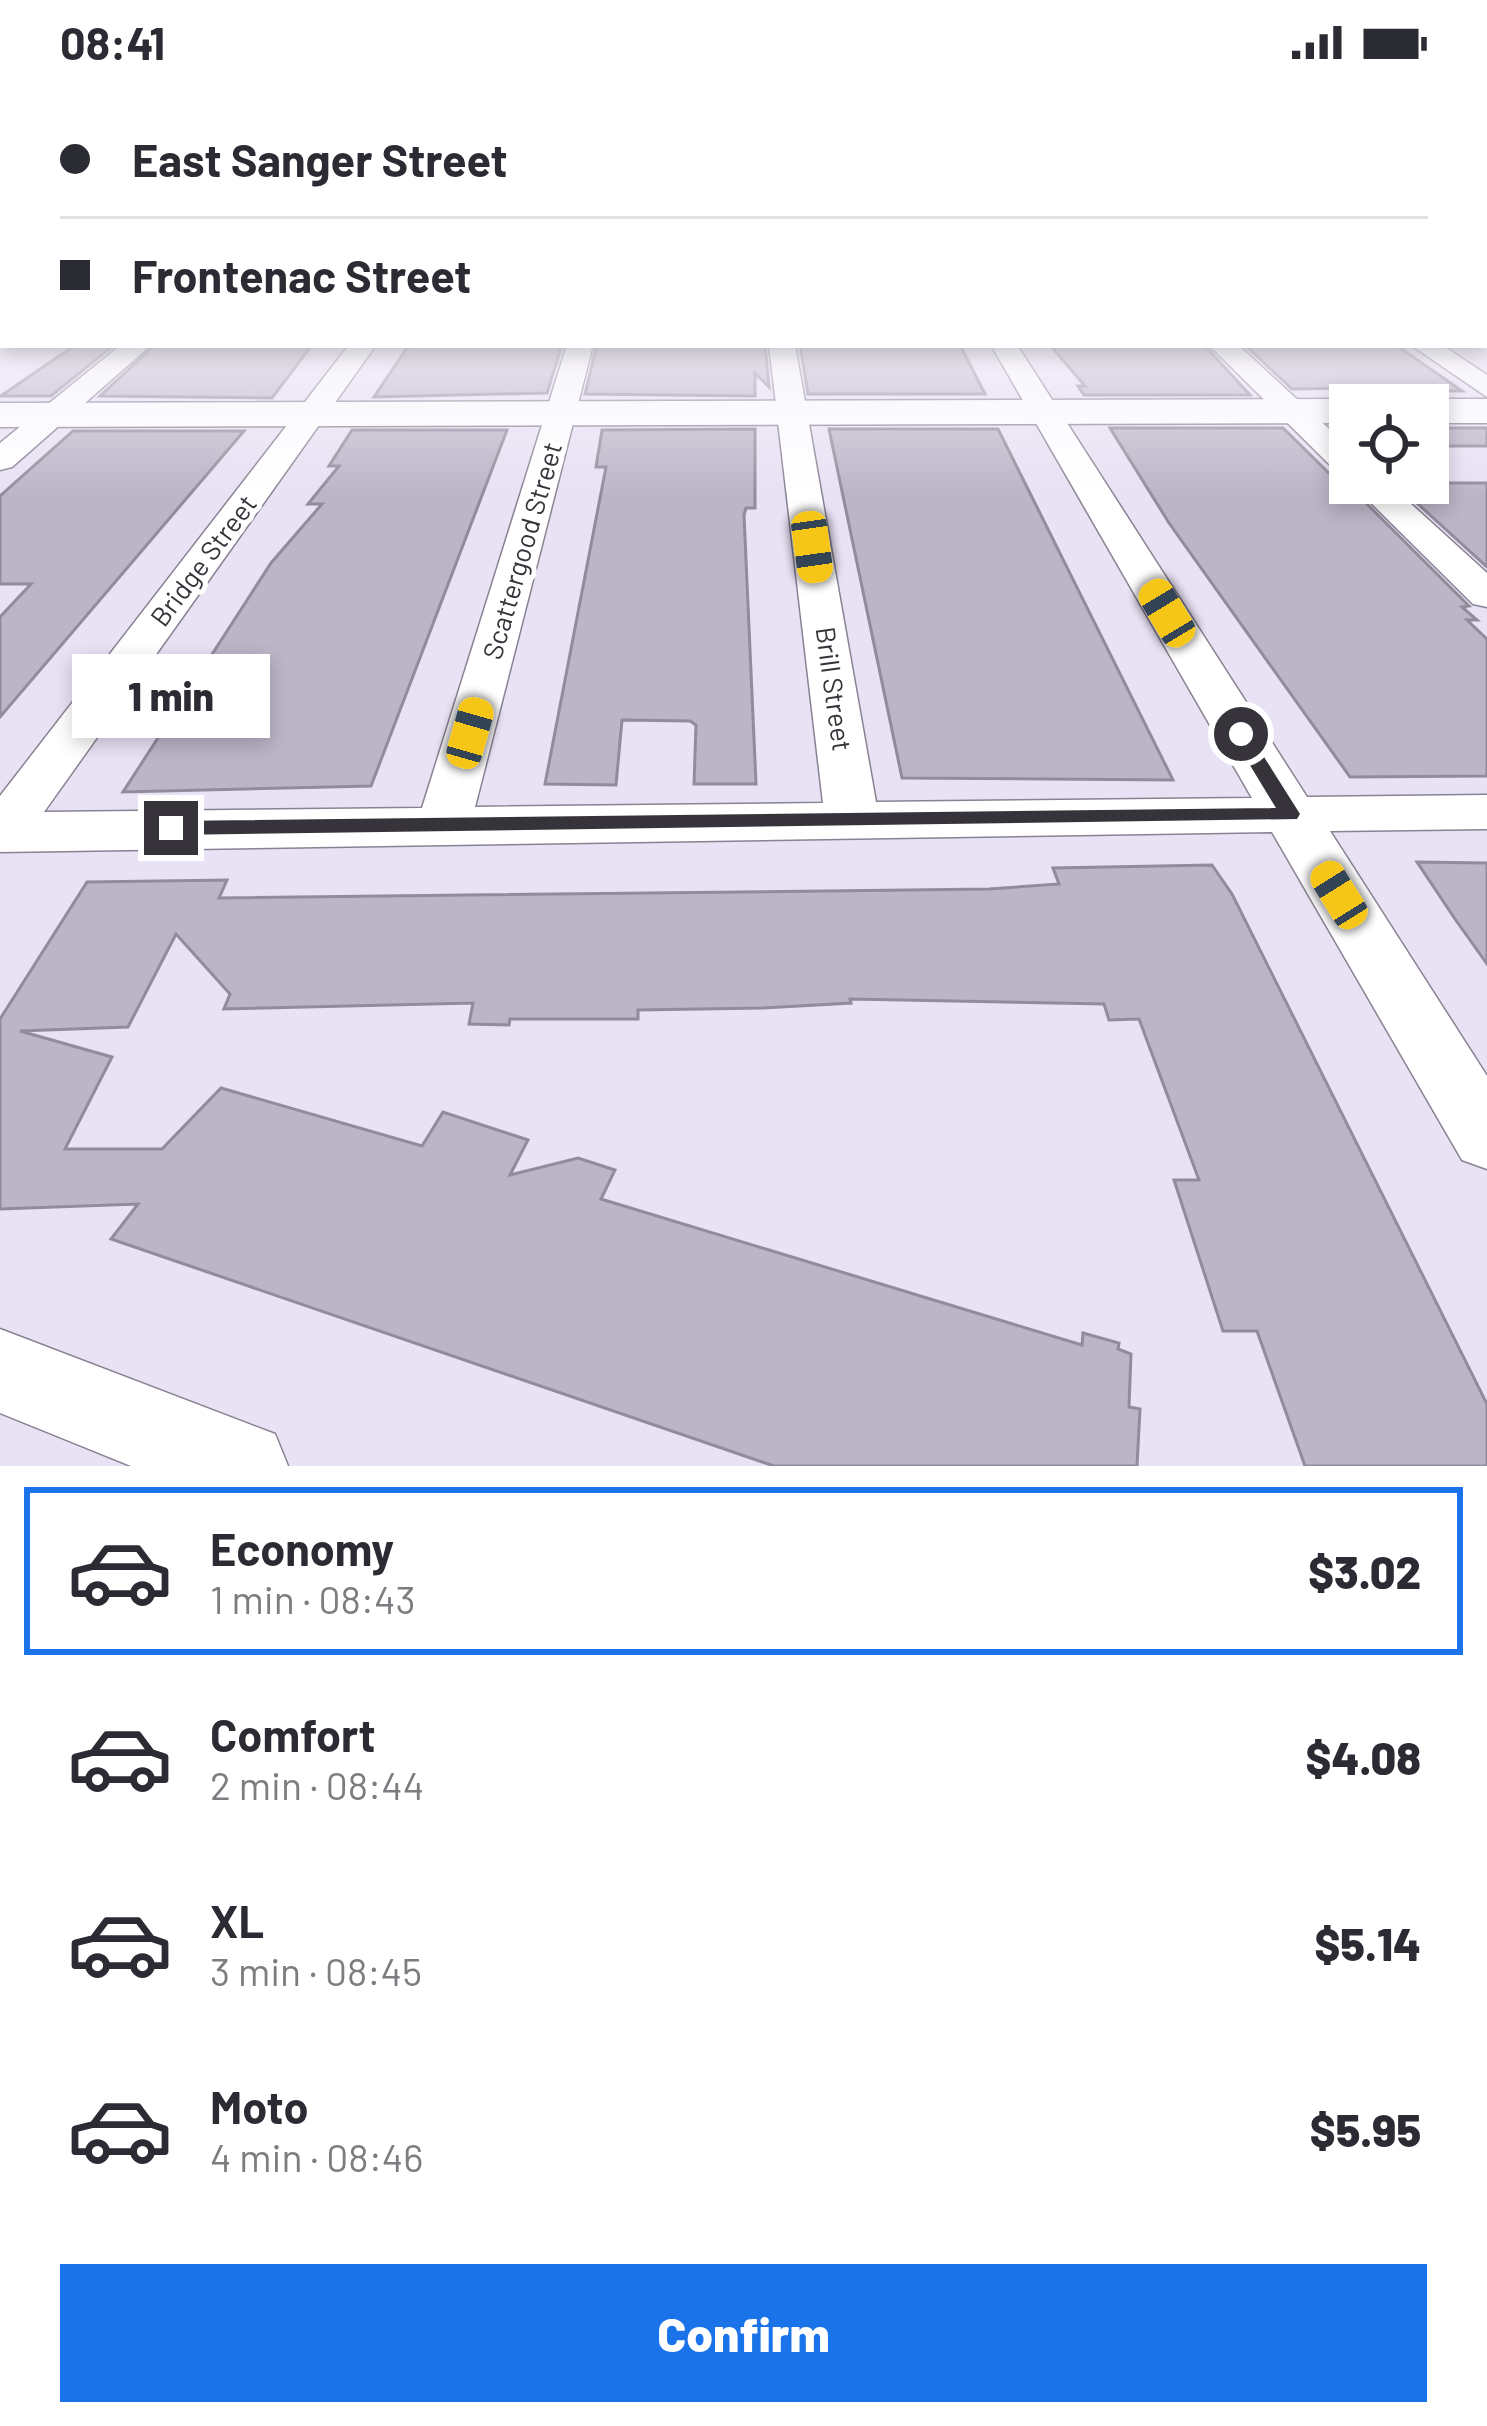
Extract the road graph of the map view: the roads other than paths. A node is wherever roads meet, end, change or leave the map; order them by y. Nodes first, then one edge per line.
1 (112, 366) edge
2 (348, 366) edge
3 (574, 366) edge
4 (785, 366) edge
5 (1017, 366) edge
6 (1244, 366) edge
7 (1455, 366) edge
8 (1487, 388) edge
9 (563, 411) junction
10 (792, 411) junction
11 (1291, 411) junction
12 (1329, 411) edge
13 (1449, 411) edge
14 (1487, 411) edge
15 (1044, 412) junction
16 (56, 414) junction
17 (0, 415) edge
18 (314, 415) junction
19 (1329, 446) edge
20 (0, 460) edge
21 (1390, 504) edge
22 (1487, 595) edge
23 (1487, 812) edge
24 (1290, 814) junction
25 (852, 820) junction
26 (444, 825) junction
27 (1, 832) edge
28 (1487, 1138) edge
29 (0, 1371) edge
30 (243, 1466) edge

1 - 16 street
2 - 18 street, Bridge Street
3 - 9 street, Scattergood Street
4 - 10 street, Brill Street
5 - 15 street
6 - 11 street
7 - 8 street
9 - 10 main road
9 - 18 main road
9 - 26 street, Scattergood Street
10 - 15 main road
10 - 25 street, Brill Street
11 - 12 main road
11 - 15 main road
11 - 19 street
13 - 14 main road
15 - 24 street
16 - 17 main road
16 - 18 main road
16 - 20 street
18 - 27 street, Bridge Street
21 - 22 street
23 - 24 street
24 - 25 street
24 - 28 street
25 - 26 street
26 - 27 street
29 - 30 street

